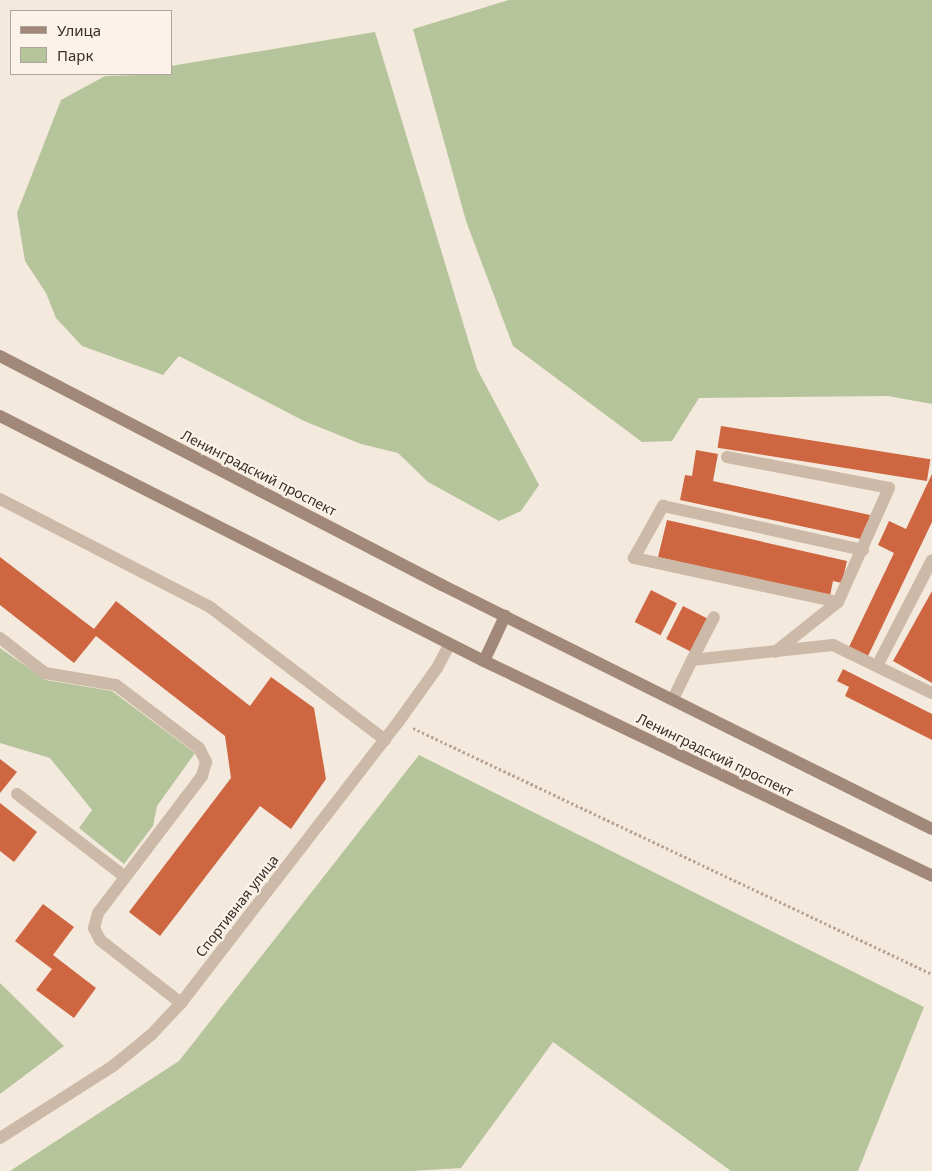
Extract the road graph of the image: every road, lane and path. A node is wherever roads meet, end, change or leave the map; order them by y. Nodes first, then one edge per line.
1 (0, 356) edge
2 (0, 416) edge
3 (727, 457) dead end
4 (0, 499) edge
5 (863, 550) junction
6 (932, 560) edge
7 (838, 602) junction
8 (505, 616) junction
9 (714, 617) dead end
10 (0, 638) edge
11 (450, 644) junction
12 (775, 652) junction
13 (692, 660) junction
14 (484, 661) junction
15 (877, 666) junction
16 (932, 693) edge
17 (673, 699) junction
18 (399, 721) junction
19 (385, 740) junction
20 (17, 794) dead end
21 (932, 829) edge
22 (932, 876) edge
23 (125, 877) junction
24 (932, 974) edge
25 (181, 1003) junction
26 (0, 1138) edge

1 - 8 main road, Ленинградский проспект
2 - 11 main road, Ленинградский проспект
3 - 5 street
4 - 19 street
5 - 7 street
5 - 7 street
6 - 15 street
7 - 12 street
8 - 14 main road
8 - 17 main road, Ленинградский проспект
9 - 13 street
10 - 23 street
11 - 14 main road, Ленинградский проспект
11 - 18 street, Спортивная улица
12 - 13 street
12 - 15 street
13 - 17 street
14 - 22 main road, Ленинградский проспект
15 - 16 street
17 - 21 main road, Ленинградский проспект
18 - 19 street, Спортивная улица
18 - 24 path
19 - 25 street, Спортивная улица
20 - 23 street
23 - 25 street
25 - 26 street, Спортивная улица

